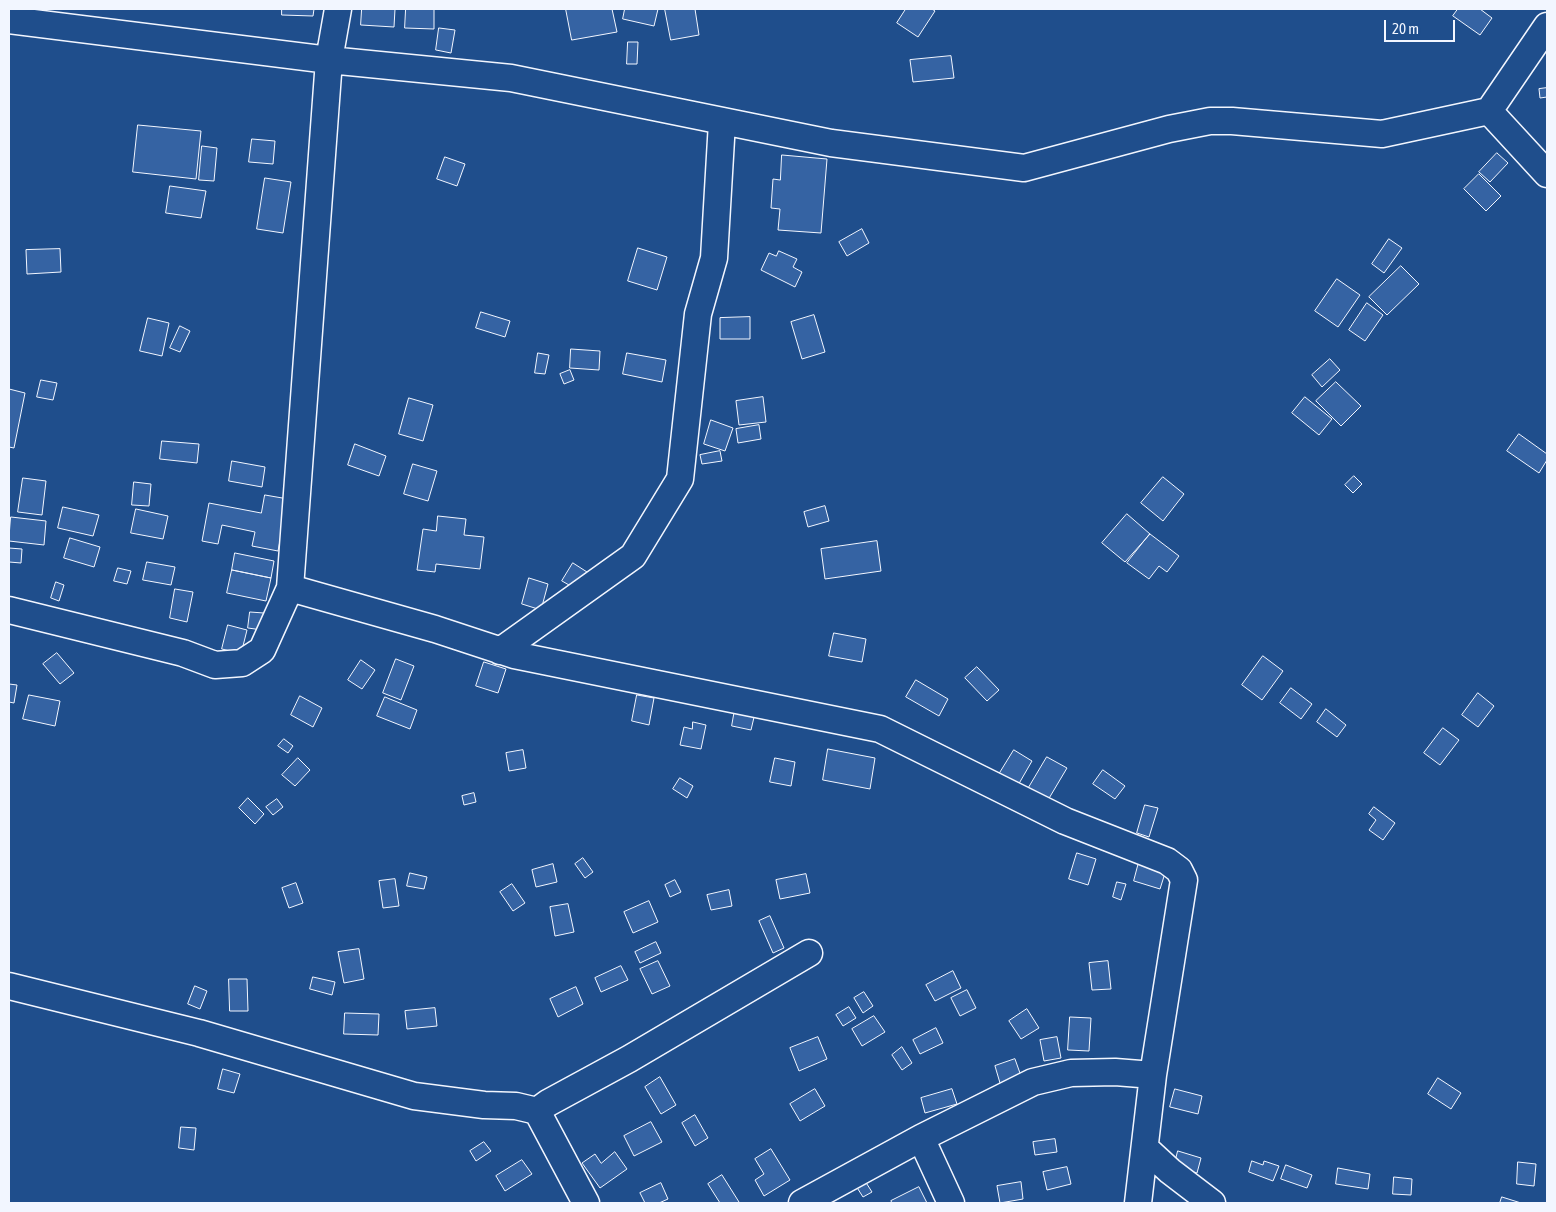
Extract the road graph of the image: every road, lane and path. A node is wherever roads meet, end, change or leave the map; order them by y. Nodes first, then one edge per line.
1 (338, 9) edge
2 (9, 20) edge
3 (1547, 26) edge
4 (329, 60) junction
5 (1489, 111) junction
6 (722, 122) junction
7 (1547, 174) edge
8 (290, 588) junction
9 (9, 610) edge
10 (500, 651) junction
11 (809, 953) dead end
12 (9, 986) edge
13 (1154, 1076) junction
14 (537, 1111) junction
15 (921, 1138) junction
16 (1145, 1148) junction
17 (586, 1203) edge
18 (802, 1203) edge
19 (952, 1203) edge
20 (1138, 1203) edge
21 (1212, 1203) edge

1 - 4 street
2 - 4 street
3 - 5 street
4 - 6 street
4 - 8 street
5 - 6 street
5 - 7 street
6 - 10 street
8 - 9 street
8 - 10 street
10 - 13 street
11 - 14 street
12 - 14 street
13 - 15 street
13 - 16 street
14 - 17 street
15 - 18 street
15 - 19 street
16 - 20 street
16 - 21 street

